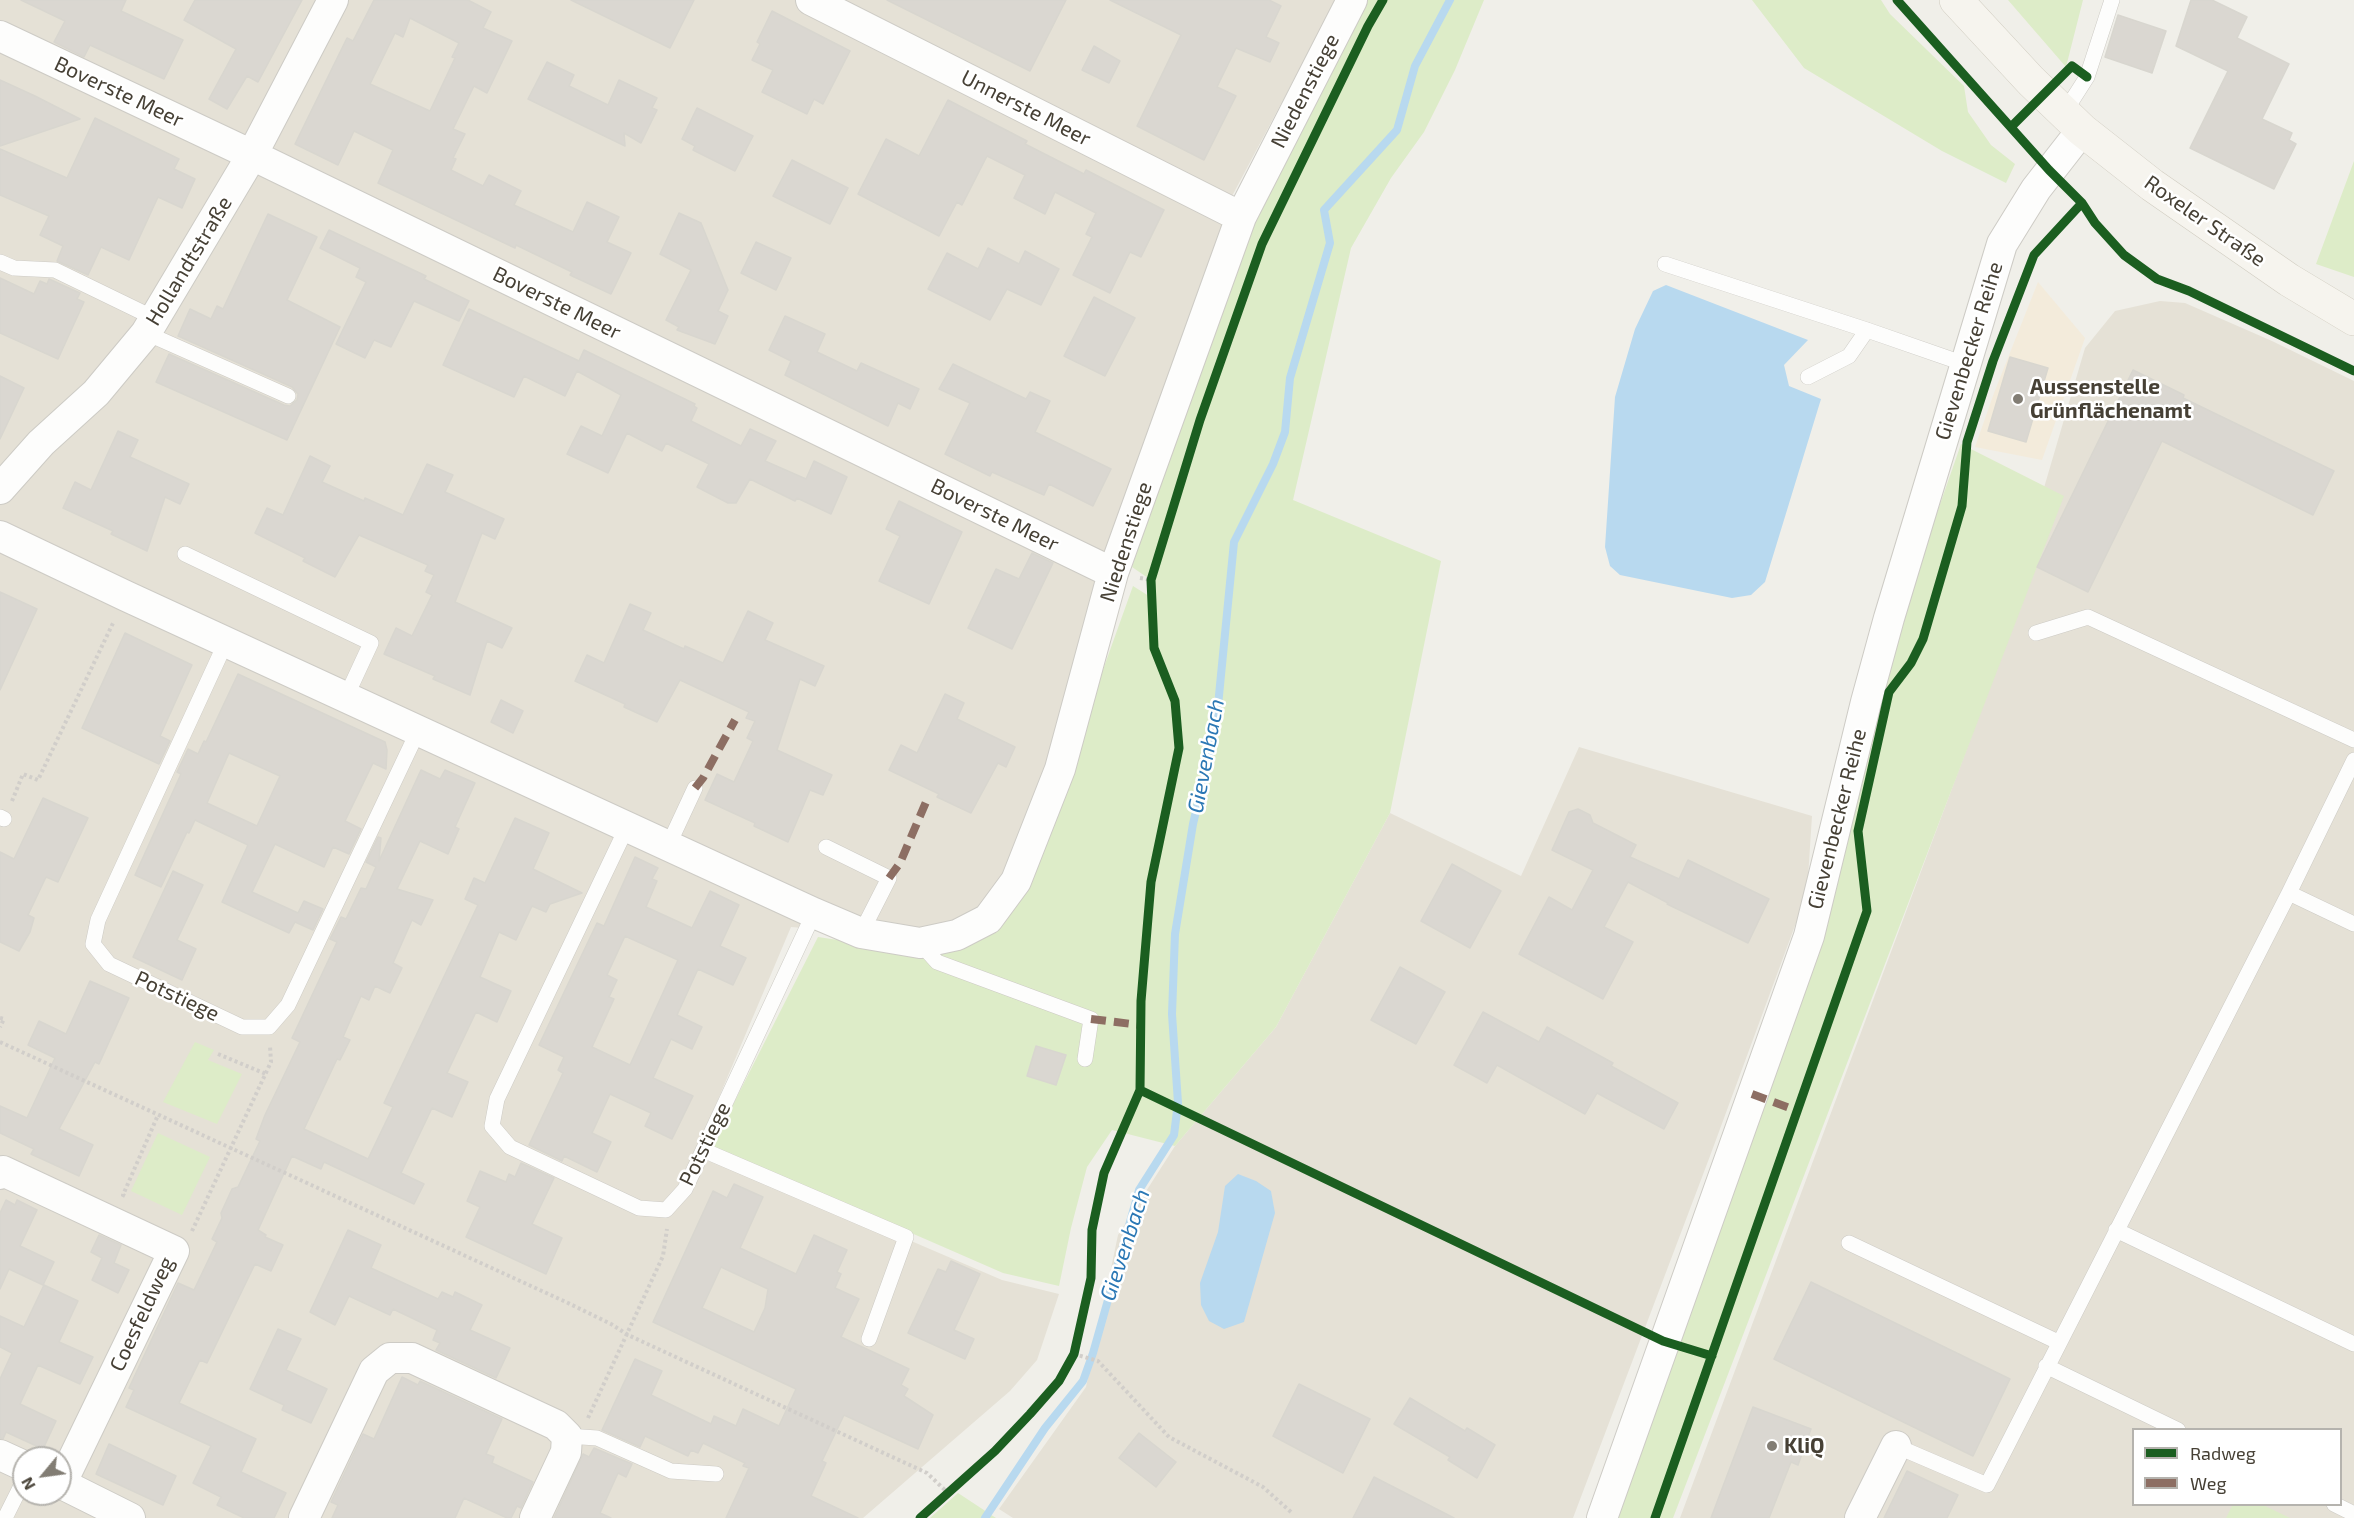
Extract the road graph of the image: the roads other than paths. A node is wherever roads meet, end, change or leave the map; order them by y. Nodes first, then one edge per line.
1 (333, 0) edge
2 (811, 0) edge
3 (1352, 0) edge
4 (1956, 0) edge
5 (2112, 0) edge
6 (0, 36) edge
7 (2073, 122) junction
8 (252, 155) junction
9 (1241, 217) junction
10 (0, 262) edge
11 (1665, 264) dead end
12 (2354, 319) edge
13 (151, 326) junction
14 (1867, 330) junction
15 (1965, 364) junction
16 (1808, 377) dead end
17 (288, 396) dead end
18 (0, 489) edge
19 (0, 536) edge
20 (185, 554) dead end
21 (1113, 573) junction
22 (2036, 633) dead end
23 (226, 642) junction
24 (346, 697) junction
25 (418, 731) junction
26 (2354, 740) edge
27 (2354, 760) edge
28 (695, 788) dead end
29 (627, 827) junction
30 (668, 846) junction
31 (826, 847) dead end
32 (2289, 893) junction
33 (813, 913) junction
34 (2354, 924) edge
35 (861, 933) junction
36 (920, 943) junction
37 (1085, 1059) dead end
38 (703, 1150) junction
39 (0, 1174) edge
40 (2116, 1230) junction
41 (1849, 1243) dead end
42 (869, 1339) dead end
43 (2058, 1342) junction
44 (2354, 1344) edge
45 (2046, 1366) junction
46 (2174, 1428) edge
47 (567, 1436) junction
48 (1896, 1446) joint
49 (72, 1461) edge
50 (716, 1474) dead end
51 (72, 1489) edge
52 (12, 1504) edge
53 (2338, 1506) edge
54 (2354, 1514) edge
55 (5, 1518) edge
56 (130, 1518) edge
57 (304, 1518) edge
58 (535, 1518) edge
59 (1602, 1518) edge
60 (1860, 1518) edge

1 - 8 street, Hollandtstraße
2 - 9 street, Unnerste Meer
3 - 9 street, Niedenstiege
4 - 7 main road, Roxeler Straße
5 - 7 lane
6 - 8 street, Boverste Meer
7 - 12 main road, Roxeler Straße
7 - 15 street, Gievenbecker Reihe
8 - 13 street, Hollandtstraße
8 - 21 street, Boverste Meer
9 - 21 street, Niedenstiege
10 - 13 lane
11 - 14 lane
13 - 17 lane
13 - 18 street, Hollandtstraße
14 - 15 lane
14 - 16 lane
15 - 59 street, Gievenbecker Reihe
19 - 23 street
20 - 24 lane
21 - 36 street, Niedenstiege
22 - 26 lane
23 - 24 street
23 - 25 lane, Potstiege
24 - 25 street
25 - 29 street
27 - 32 lane
28 - 30 lane
29 - 30 street
29 - 38 lane, Potstiege
30 - 33 street
31 - 35 lane
32 - 34 lane
32 - 40 lane
33 - 35 street, Niedenstiege
33 - 38 lane, Potstiege
35 - 36 street, Niedenstiege
36 - 37 lane
38 - 42 lane
39 - 49 street, Coesfeldweg
40 - 43 lane
40 - 44 lane
41 - 43 lane
43 - 45 lane
45 - 46 lane
45 - 48 lane
47 - 50 lane
47 - 57 street
47 - 58 street
48 - 60 street
51 - 56 street, Coesfeldweg
52 - 55 lane
53 - 54 lane

